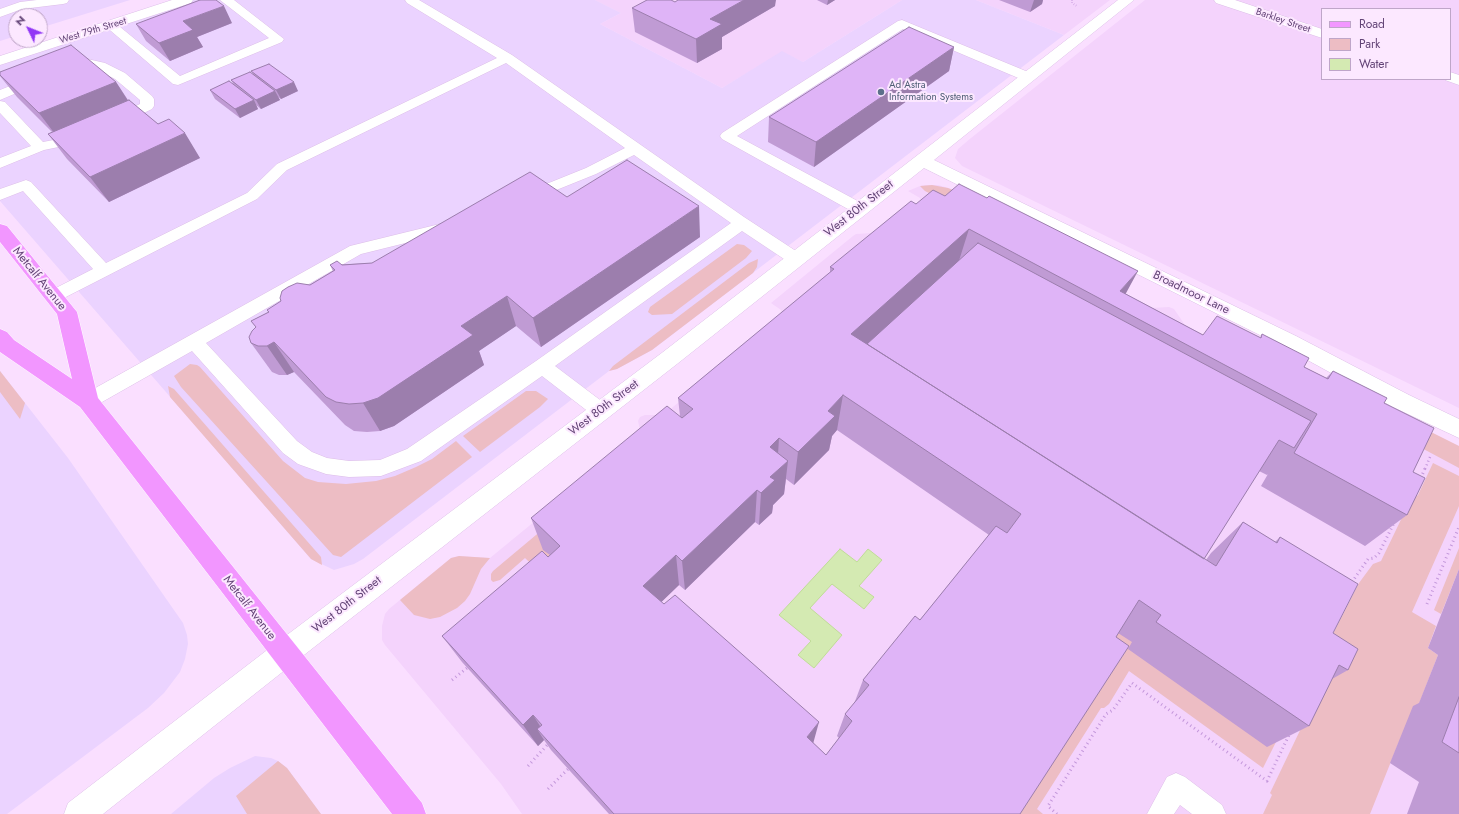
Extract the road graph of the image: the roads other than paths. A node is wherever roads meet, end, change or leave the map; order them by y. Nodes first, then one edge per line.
1 (63, 0) edge
2 (147, 0) edge
3 (186, 0) edge
4 (226, 0) edge
5 (411, 0) edge
6 (1128, 0) edge
7 (1221, 0) edge
8 (0, 13) edge
9 (110, 25) junction
10 (48, 31) edge
11 (1321, 34) edge
12 (64, 40) junction
13 (507, 58) junction
14 (0, 61) edge
15 (83, 62) junction
16 (68, 67) edge
17 (46, 76) edge
18 (1028, 77) junction
19 (0, 96) edge
20 (0, 105) edge
21 (104, 125) edge
22 (90, 132) edge
23 (40, 147) junction
24 (635, 149) junction
25 (921, 160) junction
26 (0, 163) edge
27 (0, 195) edge
28 (513, 204) edge
29 (860, 209) junction
30 (463, 223) edge
31 (742, 223) junction
32 (0, 230) edge
33 (796, 259) junction
34 (104, 271) junction
35 (54, 296) junction
36 (0, 337) edge
37 (194, 342) junction
38 (542, 366) junction
39 (88, 402) junction
40 (601, 411) junction
41 (1459, 429) edge
42 (285, 653) junction
43 (79, 814) edge
44 (410, 814) edge
45 (1160, 814) edge
46 (1213, 814) edge

1 - 8 lane
2 - 10 street, West 79th Street
3 - 9 street, West 79th Street
4 - 9 lane
5 - 13 lane
6 - 18 street, West 80th Street
7 - 11 street, Barkley Street
9 - 12 street, West 79th Street
12 - 14 street, West 79th Street
12 - 15 lane
13 - 24 lane
13 - 34 lane
15 - 16 lane
15 - 21 lane
17 - 19 lane
18 - 25 street, West 80th Street
18 - 29 lane
20 - 23 lane
22 - 23 lane
23 - 26 lane
24 - 28 lane
24 - 31 lane
25 - 29 street, West 80th Street
25 - 41 street, Broadmoor Lane
27 - 34 lane
29 - 33 street, West 80th Street
30 - 37 lane
31 - 33 lane
31 - 38 lane
32 - 35 main road, Metcalf Avenue
33 - 40 street, West 80th Street
34 - 35 lane
35 - 39 main road, Metcalf Avenue
36 - 39 main road, Metcalf Avenue
37 - 38 lane
37 - 39 lane
38 - 40 lane
39 - 42 main road, Metcalf Avenue
40 - 42 street, West 80th Street
42 - 43 street, West 80th Street
42 - 44 main road, Metcalf Avenue
45 - 46 lane

